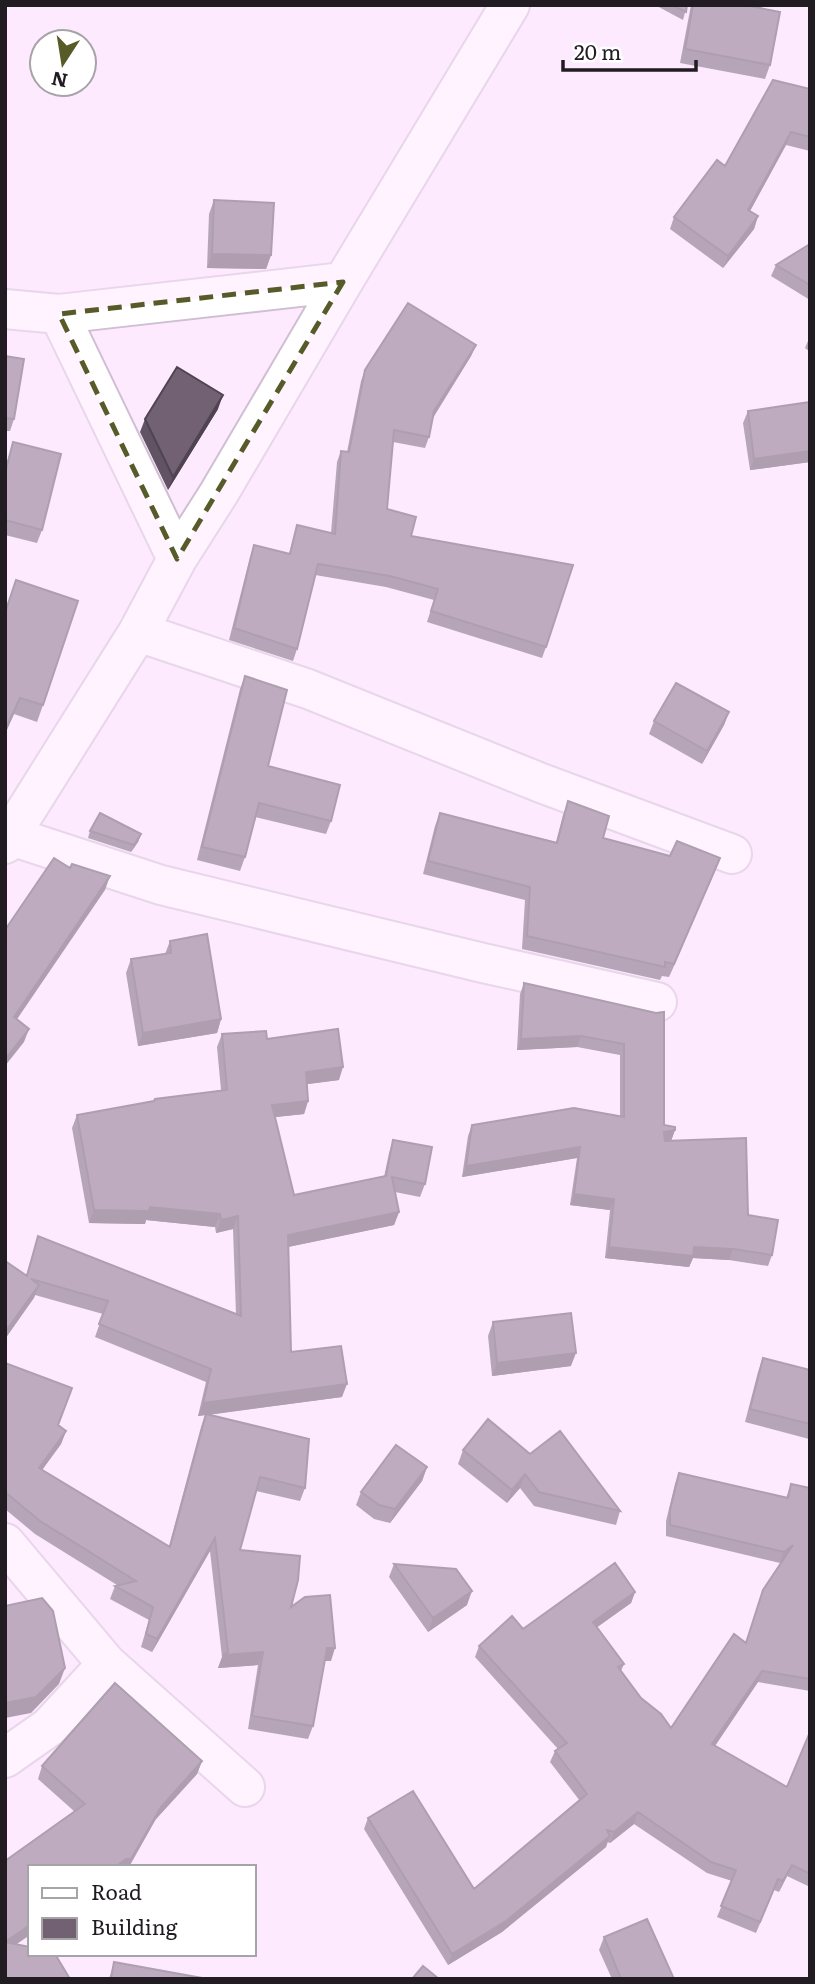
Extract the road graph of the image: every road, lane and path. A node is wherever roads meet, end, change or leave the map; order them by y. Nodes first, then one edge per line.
1 (510, 5) edge
2 (343, 282) junction
3 (5, 309) edge
4 (59, 314) junction
5 (177, 559) junction
6 (138, 632) junction
7 (8, 840) edge
8 (732, 854) dead end
9 (657, 1002) dead end
10 (5, 1543) edge
11 (107, 1664) junction
12 (5, 1758) edge
13 (245, 1787) dead end

1 - 2 street
2 - 4 street
2 - 5 street
3 - 4 street
4 - 5 street
5 - 6 street
6 - 7 street
6 - 8 street
7 - 9 street
10 - 11 street
11 - 12 street
11 - 13 street

